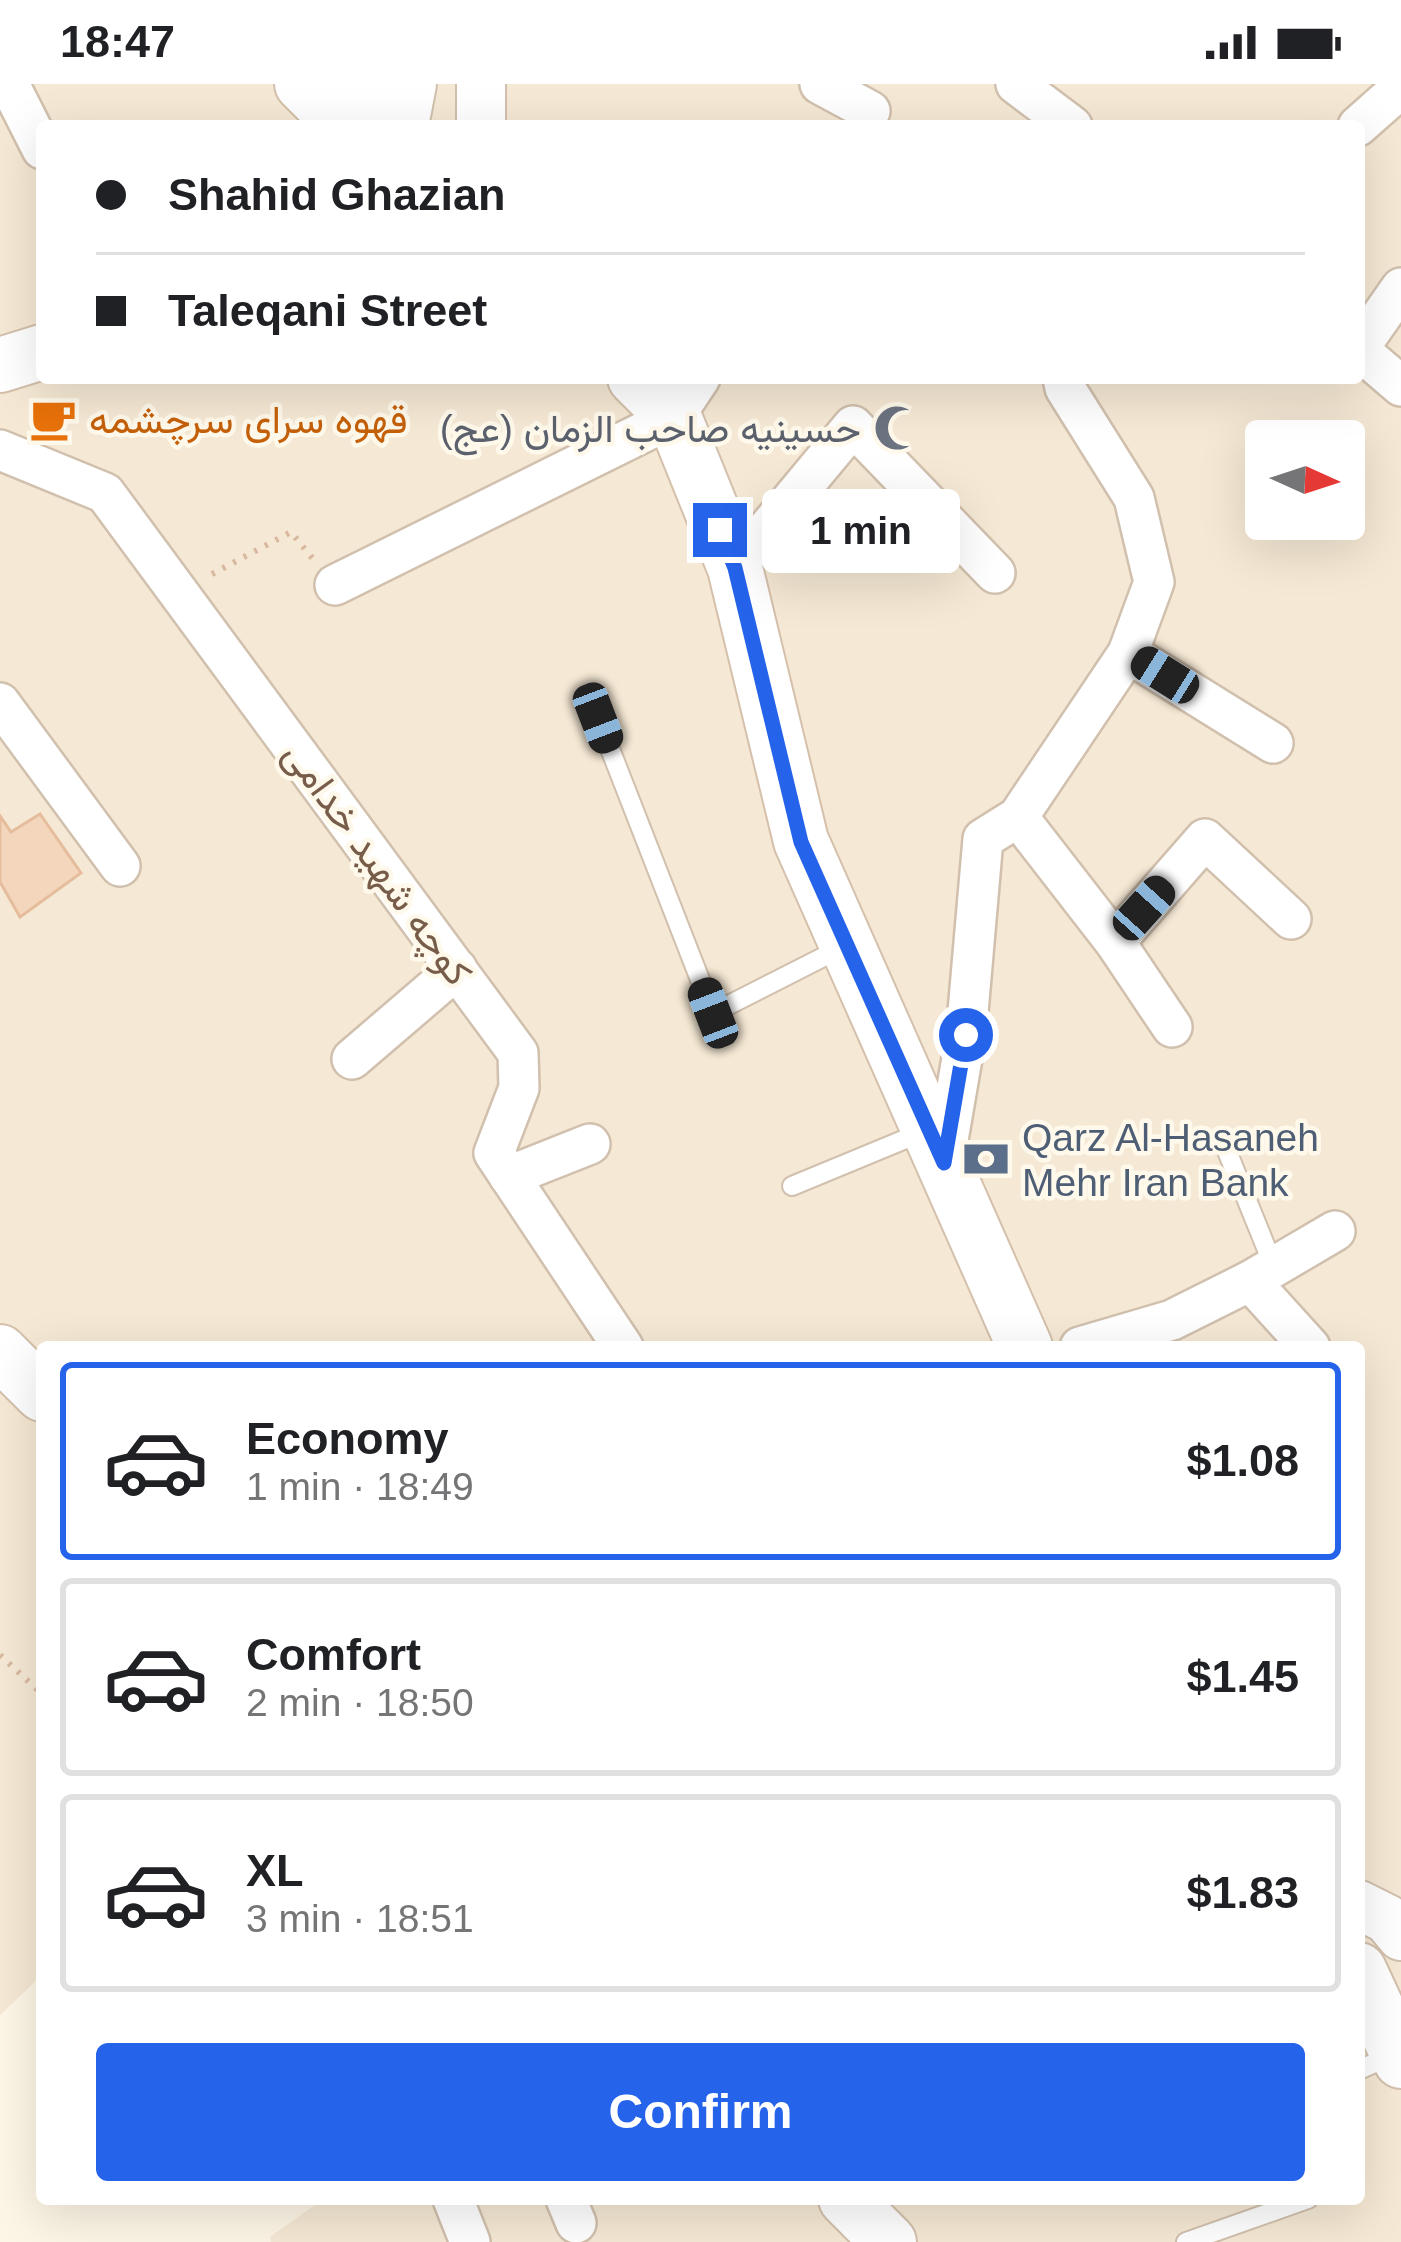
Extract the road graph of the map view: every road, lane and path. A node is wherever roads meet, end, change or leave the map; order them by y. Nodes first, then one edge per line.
1 (9, 84) edge
2 (302, 84) edge
3 (361, 84) edge
4 (481, 84) edge
5 (820, 84) edge
6 (1016, 84) edge
7 (1401, 88) edge
8 (410, 103) edge
9 (871, 107) edge
10 (317, 120) edge
11 (338, 120) edge
12 (481, 120) edge
13 (1064, 120) edge
14 (1365, 120) edge
15 (36, 137) edge
16 (1401, 288) edge
17 (1365, 340) edge
18 (36, 354) edge
19 (1365, 354) edge
20 (0, 365) edge
21 (651, 384) edge
22 (1064, 384) edge
23 (1401, 386) edge
24 (687, 398) edge
25 (0, 450) edge
26 (735, 568) junction
27 (995, 573) dead end
28 (334, 585) joint
29 (178, 592) junction
30 (1129, 652) junction
31 (0, 703) edge
32 (598, 718) dead end
33 (1274, 743) dead end
34 (1018, 817) junction
35 (120, 866) dead end
36 (1291, 919) dead end
37 (1114, 942) junction
38 (847, 945) junction
39 (457, 969) junction
40 (1172, 1027) dead end
41 (352, 1059) dead end
42 (590, 1144) dead end
43 (937, 1146) junction
44 (1225, 1146) dead end
45 (508, 1176) junction
46 (792, 1186) dead end
47 (1335, 1231) dead end
48 (1262, 1274) junction
49 (619, 1341) edge
50 (1022, 1341) edge
51 (1100, 1341) edge
52 (1306, 1341) edge
53 (0, 1352) edge
54 (36, 1388) edge
55 (0, 1655) edge
56 (8, 1663) junction
57 (0, 1671) edge
58 (36, 1689) edge
59 (1365, 1908) edge
60 (1401, 1936) edge
61 (1365, 1990) edge
62 (1386, 2062) edge
63 (455, 2205) edge
64 (852, 2205) edge
65 (1291, 2205) edge
66 (470, 2242) edge
67 (889, 2242) edge
68 (1186, 2242) edge

1 - 15 street
2 - 10 main road
2 - 11 main road
3 - 8 main road
4 - 12 street
5 - 9 street
6 - 13 street
7 - 14 street
16 - 17 street
18 - 20 main road
19 - 23 street
21 - 24 main road
22 - 30 street
24 - 26 main road
24 - 28 street
25 - 29 street, کوچه شهید خدامی
26 - 27 street
26 - 38 main road
28 - 29 path
29 - 39 street, کوچه شهید خدامی
30 - 33 street
30 - 34 street
31 - 35 street
32 - 38 lane
34 - 37 street
34 - 43 street
36 - 37 street
37 - 40 street
38 - 43 main road
39 - 41 street
39 - 45 street, کوچه شهید خدامی
42 - 45 street
43 - 46 lane
43 - 50 main road
44 - 48 lane
45 - 49 street
47 - 48 street
48 - 51 street
48 - 52 street
53 - 54 main road
55 - 56 path
56 - 57 path
56 - 58 path
59 - 60 street
61 - 62 main road
63 - 66 street
64 - 67 main road
65 - 68 lane

